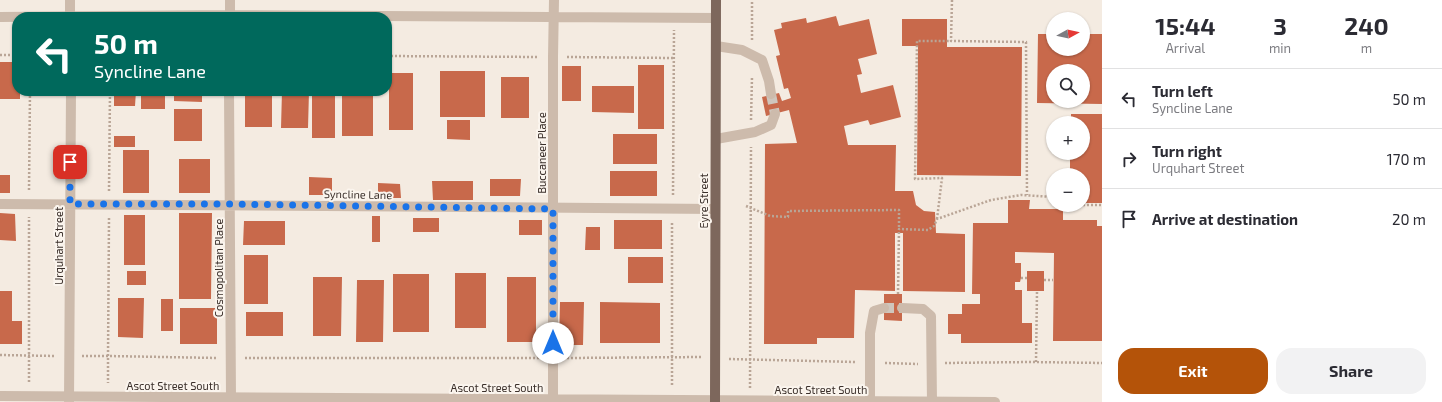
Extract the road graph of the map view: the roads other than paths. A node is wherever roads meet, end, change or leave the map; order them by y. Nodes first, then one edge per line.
1 (70, 0) edge
2 (230, 0) edge
3 (554, 0) edge
4 (716, 0) edge
5 (70, 12) edge
6 (230, 12) edge
7 (0, 16) edge
8 (12, 16) edge
9 (392, 16) edge
10 (554, 17) junction
11 (716, 18) junction
12 (716, 46) junction
13 (771, 94) tunnel mouth
14 (71, 96) edge
15 (230, 96) edge
16 (775, 114) dead end
17 (716, 139) junction
18 (0, 204) edge
19 (70, 204) junction
20 (230, 204) junction
21 (553, 209) junction
22 (715, 209) junction
23 (884, 308) dead end
24 (902, 308) tunnel mouth
25 (0, 396) edge
26 (231, 397) junction
27 (69, 399) edge
28 (553, 401) edge
29 (715, 401) edge
30 (873, 401) edge
31 (932, 402) edge
32 (995, 402) edge

1 - 5 street
2 - 6 street
3 - 10 street, Buccaneer Place
4 - 11 main road, Eyre Street
7 - 8 street
9 - 10 street
10 - 11 street
10 - 21 street, Buccaneer Place
11 - 12 main road, Eyre Street
12 - 13 street
12 - 17 main road, Eyre Street
14 - 19 street, Urquhart Street
15 - 20 street, Cosmopolitan Place
16 - 17 street
17 - 22 main road, Eyre Street
18 - 19 street, Syncline Lane
19 - 20 street, Syncline Lane
19 - 27 street, Urquhart Street
20 - 21 street, Syncline Lane
20 - 26 street, Cosmopolitan Place
21 - 22 street, Syncline Lane
21 - 28 street, Buccaneer Place
22 - 29 main road, Eyre Street
23 - 30 street
24 - 31 street
25 - 27 street, Ascot Street South
26 - 27 street, Ascot Street South
26 - 28 street, Ascot Street South
28 - 29 street, Ascot Street South
29 - 30 street, Ascot Street South
30 - 31 street, Ascot Street South
31 - 32 street, Ascot Street South

